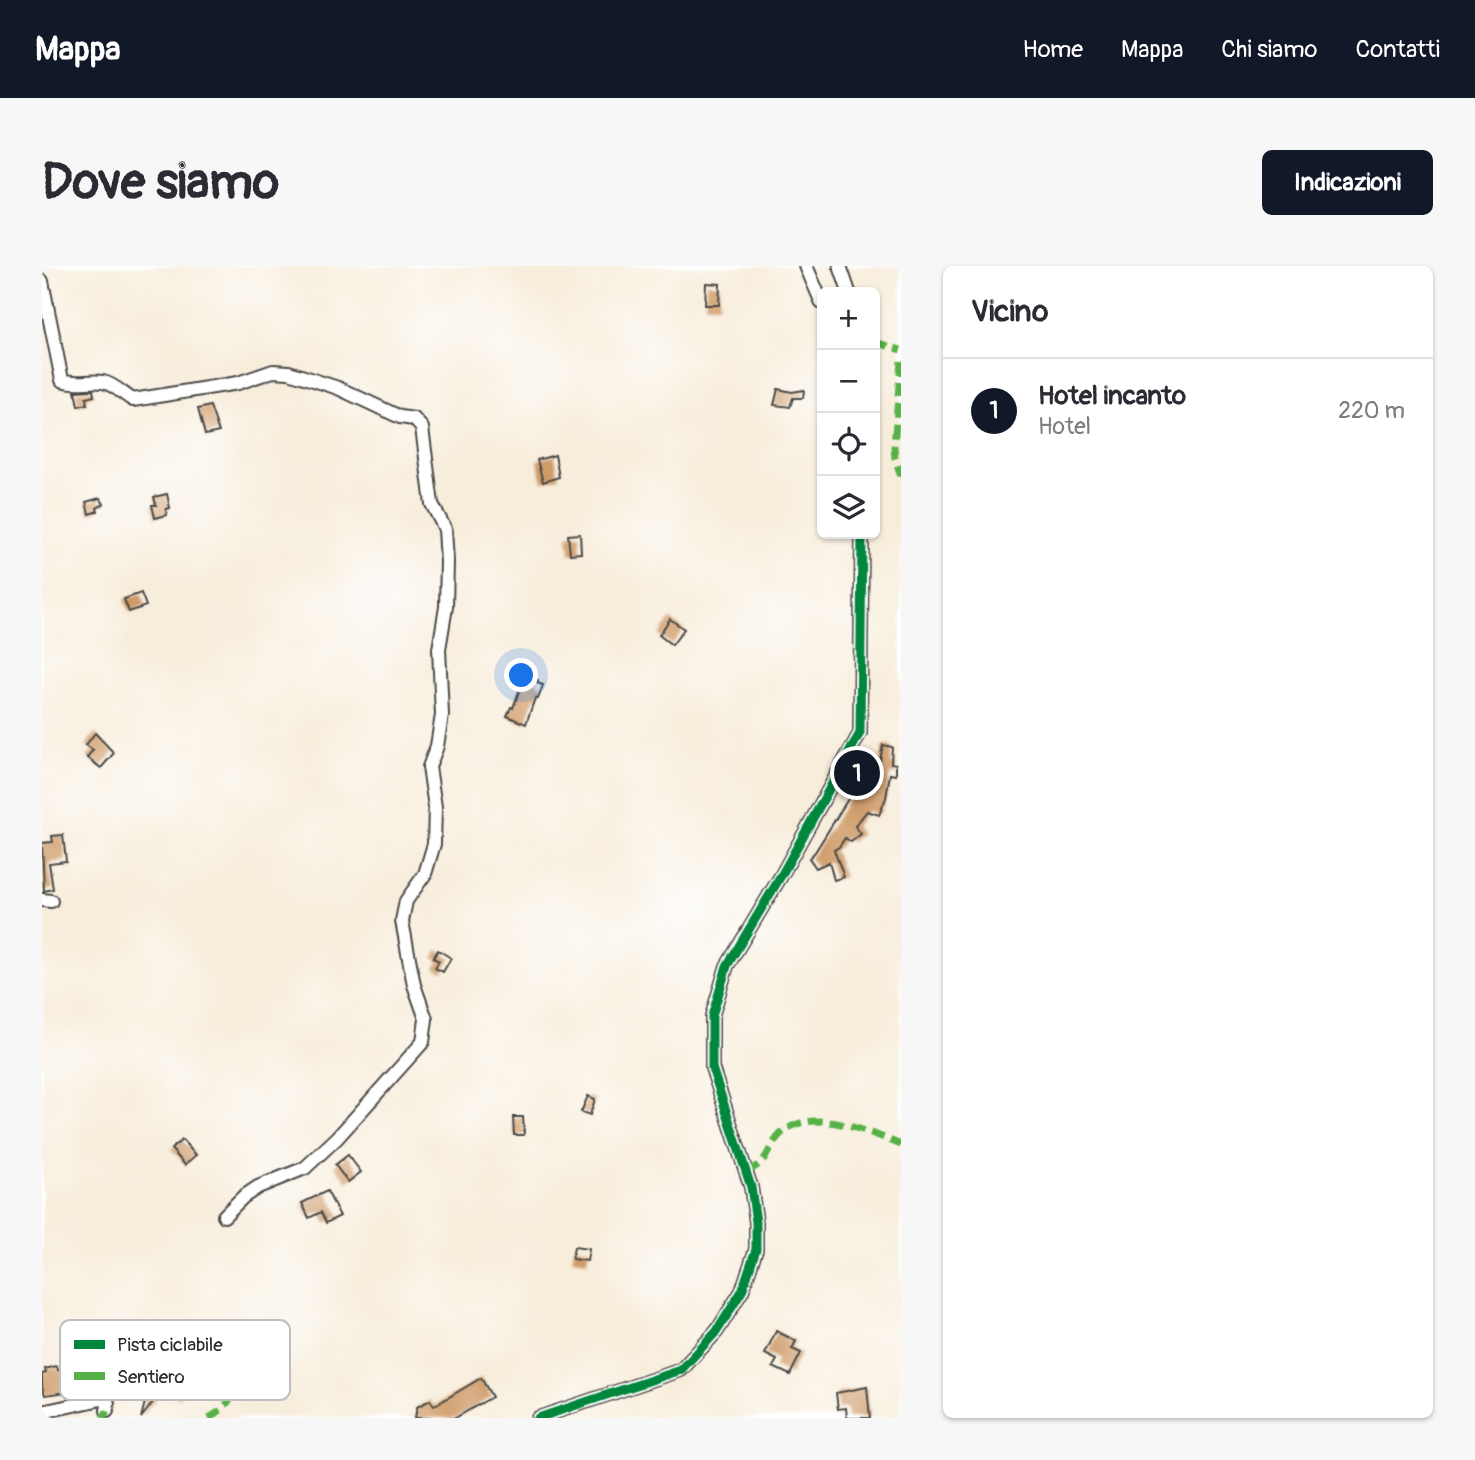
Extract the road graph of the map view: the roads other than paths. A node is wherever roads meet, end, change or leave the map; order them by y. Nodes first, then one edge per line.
1 (806, 266) edge
2 (840, 266) edge
3 (42, 281) edge
4 (847, 287) edge
5 (817, 291) edge
6 (862, 539) edge
7 (224, 1216) dead end
8 (97, 1400) edge
9 (107, 1400) edge
10 (107, 1411) dead end
11 (42, 1412) edge
12 (538, 1418) edge

1 - 5 street
2 - 4 street
3 - 7 street
6 - 12 street
8 - 11 street
9 - 10 street

